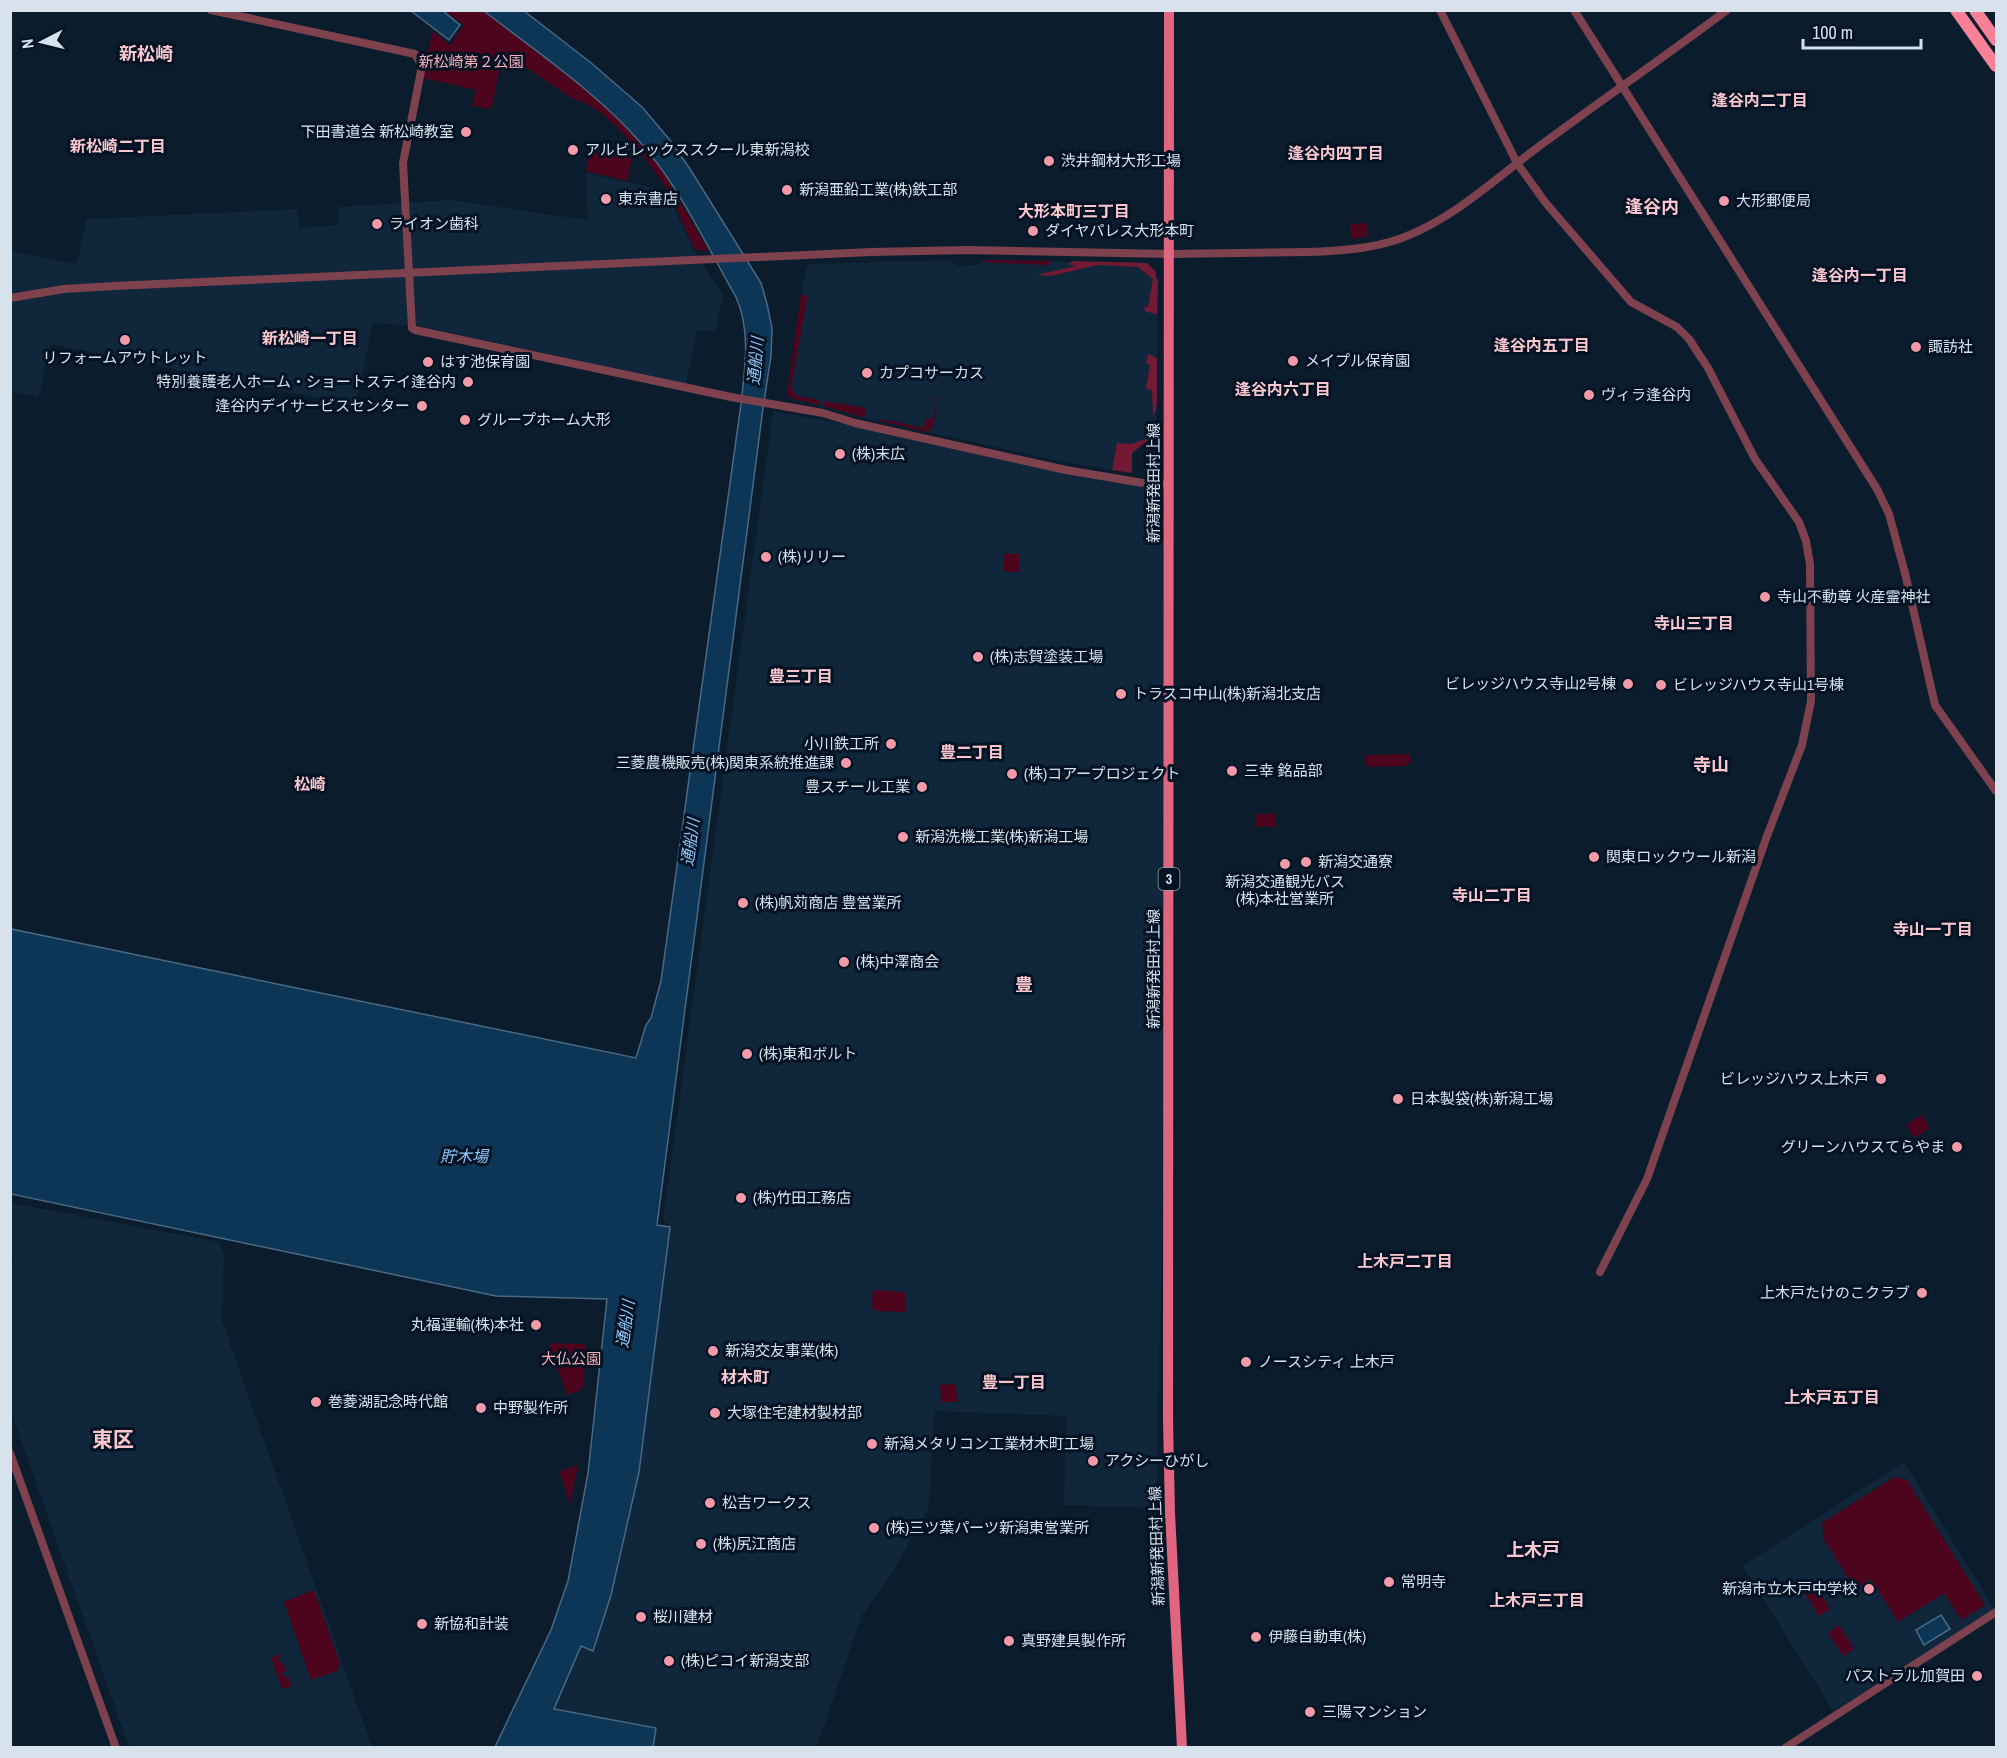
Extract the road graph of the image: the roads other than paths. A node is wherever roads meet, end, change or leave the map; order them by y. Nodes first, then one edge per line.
1 (211, 10) edge
2 (1169, 10) edge
3 (1440, 10) edge
4 (1574, 10) edge
5 (1727, 10) edge
6 (1956, 10) edge
7 (1975, 10) edge
8 (1996, 40) edge
9 (1996, 66) edge
10 (1623, 86) junction
11 (1517, 163) junction
12 (1170, 254) junction
13 (409, 273) junction
14 (10, 298) edge
15 (1169, 484) junction
16 (1996, 791) edge
17 (1600, 1272) dead end
18 (10, 1453) edge
19 (1996, 1612) edge
20 (116, 1748) edge
21 (1182, 1748) edge
22 (1785, 1748) edge

1 - 13 street
2 - 12 main road, 新潟新発田村上線 / 3
3 - 11 street
4 - 10 street
5 - 10 street
6 - 9 highway
7 - 8 highway
10 - 11 street
10 - 16 street
11 - 12 street
11 - 17 street
12 - 13 street
12 - 15 main road, 新潟新発田村上線 / 3
13 - 14 street
13 - 15 street
15 - 21 main road, 新潟新発田村上線 / 3
18 - 20 street
19 - 22 street

